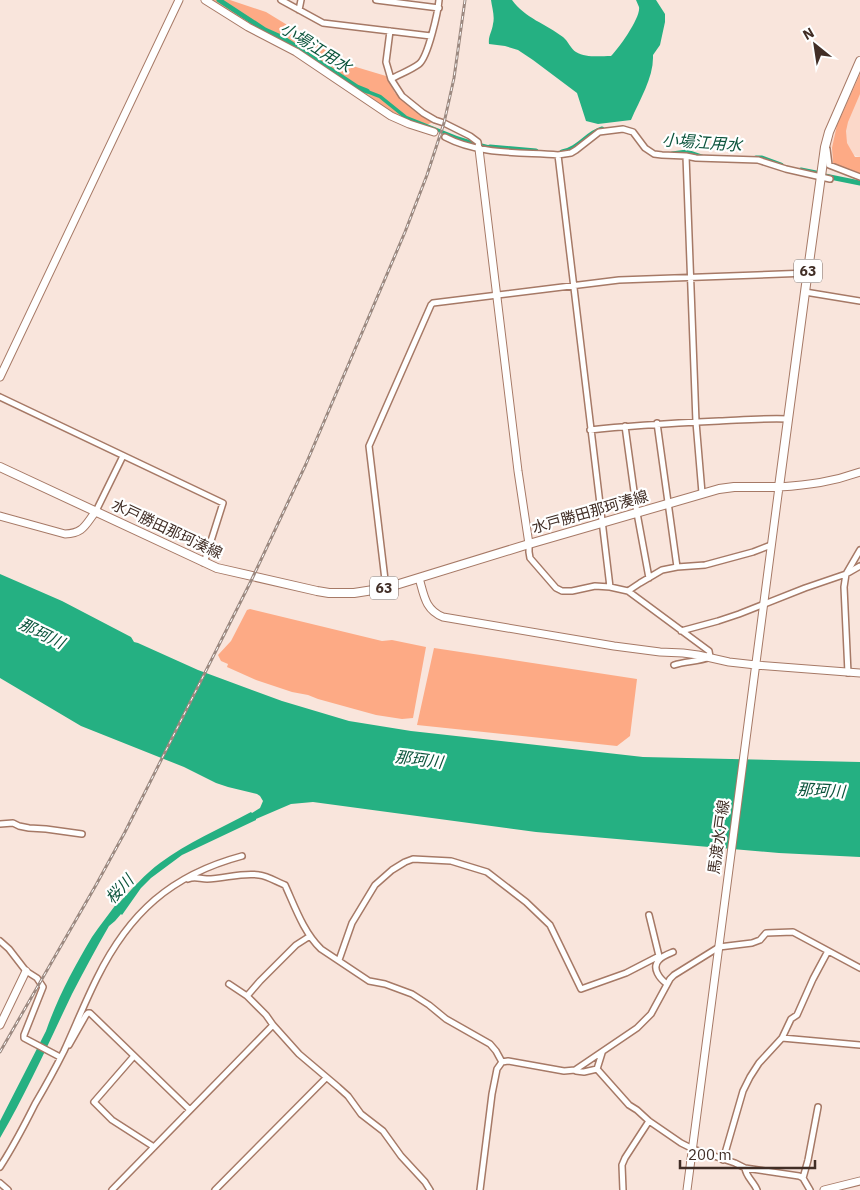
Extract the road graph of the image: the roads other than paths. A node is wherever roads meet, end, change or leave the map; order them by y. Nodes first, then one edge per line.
1 (179, 0) edge
2 (205, 0) edge
3 (281, 0) edge
4 (301, 0) edge
5 (376, 0) edge
6 (439, 0) edge
7 (412, 2) edge
8 (439, 8) junction
9 (299, 10) junction
10 (390, 31) junction
11 (431, 36) junction
12 (860, 61) edge
13 (391, 78) junction
14 (434, 132) dead end
15 (446, 137) dead end
16 (825, 147) junction
17 (479, 149) junction
18 (558, 155) junction
19 (686, 156) junction
20 (820, 177) junction
21 (860, 177) edge
22 (830, 179) dead end
23 (808, 273) junction
24 (690, 276) junction
25 (573, 285) junction
26 (804, 292) junction
27 (497, 295) junction
28 (860, 301) edge
29 (0, 377) edge
30 (0, 397) edge
31 (788, 419) junction
32 (696, 422) junction
33 (657, 423) junction
34 (625, 426) junction
35 (590, 430) junction
36 (123, 456) junction
37 (0, 467) edge
38 (860, 472) edge
39 (780, 487) junction
40 (702, 493) junction
41 (667, 504) junction
42 (96, 512) junction
43 (637, 513) junction
44 (0, 516) edge
45 (602, 523) junction
46 (529, 544) junction
47 (772, 545) junction
48 (860, 550) edge
49 (204, 563) junction
50 (860, 566) edge
51 (677, 567) junction
52 (846, 574) junction
53 (419, 578) junction
54 (649, 578) junction
55 (610, 587) junction
56 (386, 588) junction
57 (628, 591) junction
58 (764, 604) junction
59 (681, 631) junction
60 (710, 657) junction
61 (674, 665) dead end
62 (756, 665) junction
63 (848, 672) junction
64 (860, 673) edge
65 (0, 824) edge
66 (0, 831) edge
67 (82, 834) dead end
68 (242, 856) dead end
69 (178, 882) junction
70 (649, 914) dead end
71 (310, 936) junction
72 (0, 941) edge
73 (719, 947) junction
74 (828, 951) junction
75 (673, 952) dead end
76 (339, 960) junction
77 (860, 968) edge
78 (26, 971) junction
79 (229, 984) dead end
80 (667, 984) junction
81 (248, 996) junction
82 (1, 1021) edge
83 (273, 1025) junction
84 (782, 1038) junction
85 (860, 1045) edge
86 (602, 1053) junction
87 (60, 1055) junction
88 (134, 1056) junction
89 (502, 1062) junction
90 (597, 1069) junction
91 (575, 1070) junction
92 (326, 1078) junction
93 (818, 1107) dead end
94 (190, 1110) junction
95 (649, 1121) junction
96 (154, 1147) junction
97 (693, 1149) junction
98 (722, 1160) junction
99 (0, 1167) edge
100 (745, 1168) junction
101 (803, 1178) junction
102 (860, 1182) edge
103 (0, 1183) edge
104 (8, 1190) edge
105 (112, 1190) edge
106 (215, 1190) edge
107 (430, 1190) edge
108 (480, 1190) edge
109 (623, 1190) edge
110 (687, 1190) edge
111 (757, 1190) edge
112 (810, 1190) edge
113 (824, 1190) edge

1 - 29 street
2 - 14 street
3 - 9 street
4 - 9 street
5 - 7 street
6 - 8 street
7 - 8 street
8 - 11 street
9 - 10 street
10 - 11 street
10 - 13 street
11 - 13 street
12 - 16 main road, 63
13 - 17 street
15 - 17 street
16 - 20 main road, 63
16 - 21 street
17 - 18 street
17 - 27 street
18 - 19 street
18 - 25 street
19 - 20 street
19 - 24 street
20 - 22 street
20 - 23 main road, 63
23 - 24 street
23 - 26 main road, 63
24 - 25 street
24 - 32 street
25 - 27 street
25 - 35 street
26 - 28 street
26 - 31 main road, 63
27 - 46 street
27 - 56 street
30 - 36 street
31 - 32 street
31 - 39 main road, 63
32 - 33 street
32 - 40 street
33 - 34 street
33 - 41 street
34 - 35 street
34 - 43 street
35 - 45 street
36 - 42 street
36 - 49 street
37 - 42 main road, 水戸勝田那珂湊線 / 63
38 - 39 street
39 - 40 main road, 水戸勝田那珂湊線 / 63
39 - 47 street, 馬渡水戸線
40 - 41 main road, 水戸勝田那珂湊線 / 63
41 - 43 main road, 水戸勝田那珂湊線 / 63
41 - 51 street
42 - 44 street
42 - 49 main road, 水戸勝田那珂湊線 / 63
43 - 45 main road, 水戸勝田那珂湊線 / 63
43 - 54 street
45 - 46 main road, 水戸勝田那珂湊線 / 63
45 - 55 street
46 - 53 main road, 水戸勝田那珂湊線 / 63
46 - 55 street
47 - 51 street
47 - 58 street, 馬渡水戸線
48 - 52 street
49 - 56 main road, 水戸勝田那珂湊線 / 63
50 - 52 street
51 - 54 street
52 - 58 street
52 - 63 street
53 - 56 main road, 水戸勝田那珂湊線 / 63
53 - 60 street
54 - 57 street
55 - 57 street
57 - 59 street
58 - 59 street
58 - 62 street, 馬渡水戸線
59 - 60 street
60 - 61 street
60 - 62 street
62 - 63 street
62 - 73 street, 馬渡水戸線
63 - 64 street
65 - 66 street
65 - 67 street
68 - 69 street
69 - 71 street
69 - 87 street
70 - 76 street
71 - 76 street
71 - 81 street
72 - 78 street
73 - 74 street
73 - 80 street
73 - 97 street, 馬渡水戸線
74 - 77 street
74 - 84 street
75 - 80 street
76 - 89 street
78 - 82 street
78 - 87 street
79 - 81 street
80 - 86 street
81 - 83 street
83 - 92 street
83 - 94 street
84 - 85 street
84 - 98 street
86 - 90 street
86 - 91 street
87 - 88 street
87 - 99 street
88 - 94 street
88 - 96 street
89 - 91 street
89 - 108 street
90 - 91 street
90 - 95 street
92 - 106 street
92 - 107 street
93 - 101 street
94 - 96 street
95 - 97 street
95 - 109 street
96 - 105 street
97 - 98 street
97 - 110 street, 馬渡水戸線
98 - 100 street
100 - 101 street
100 - 111 street
101 - 112 street
102 - 113 street
103 - 104 street

